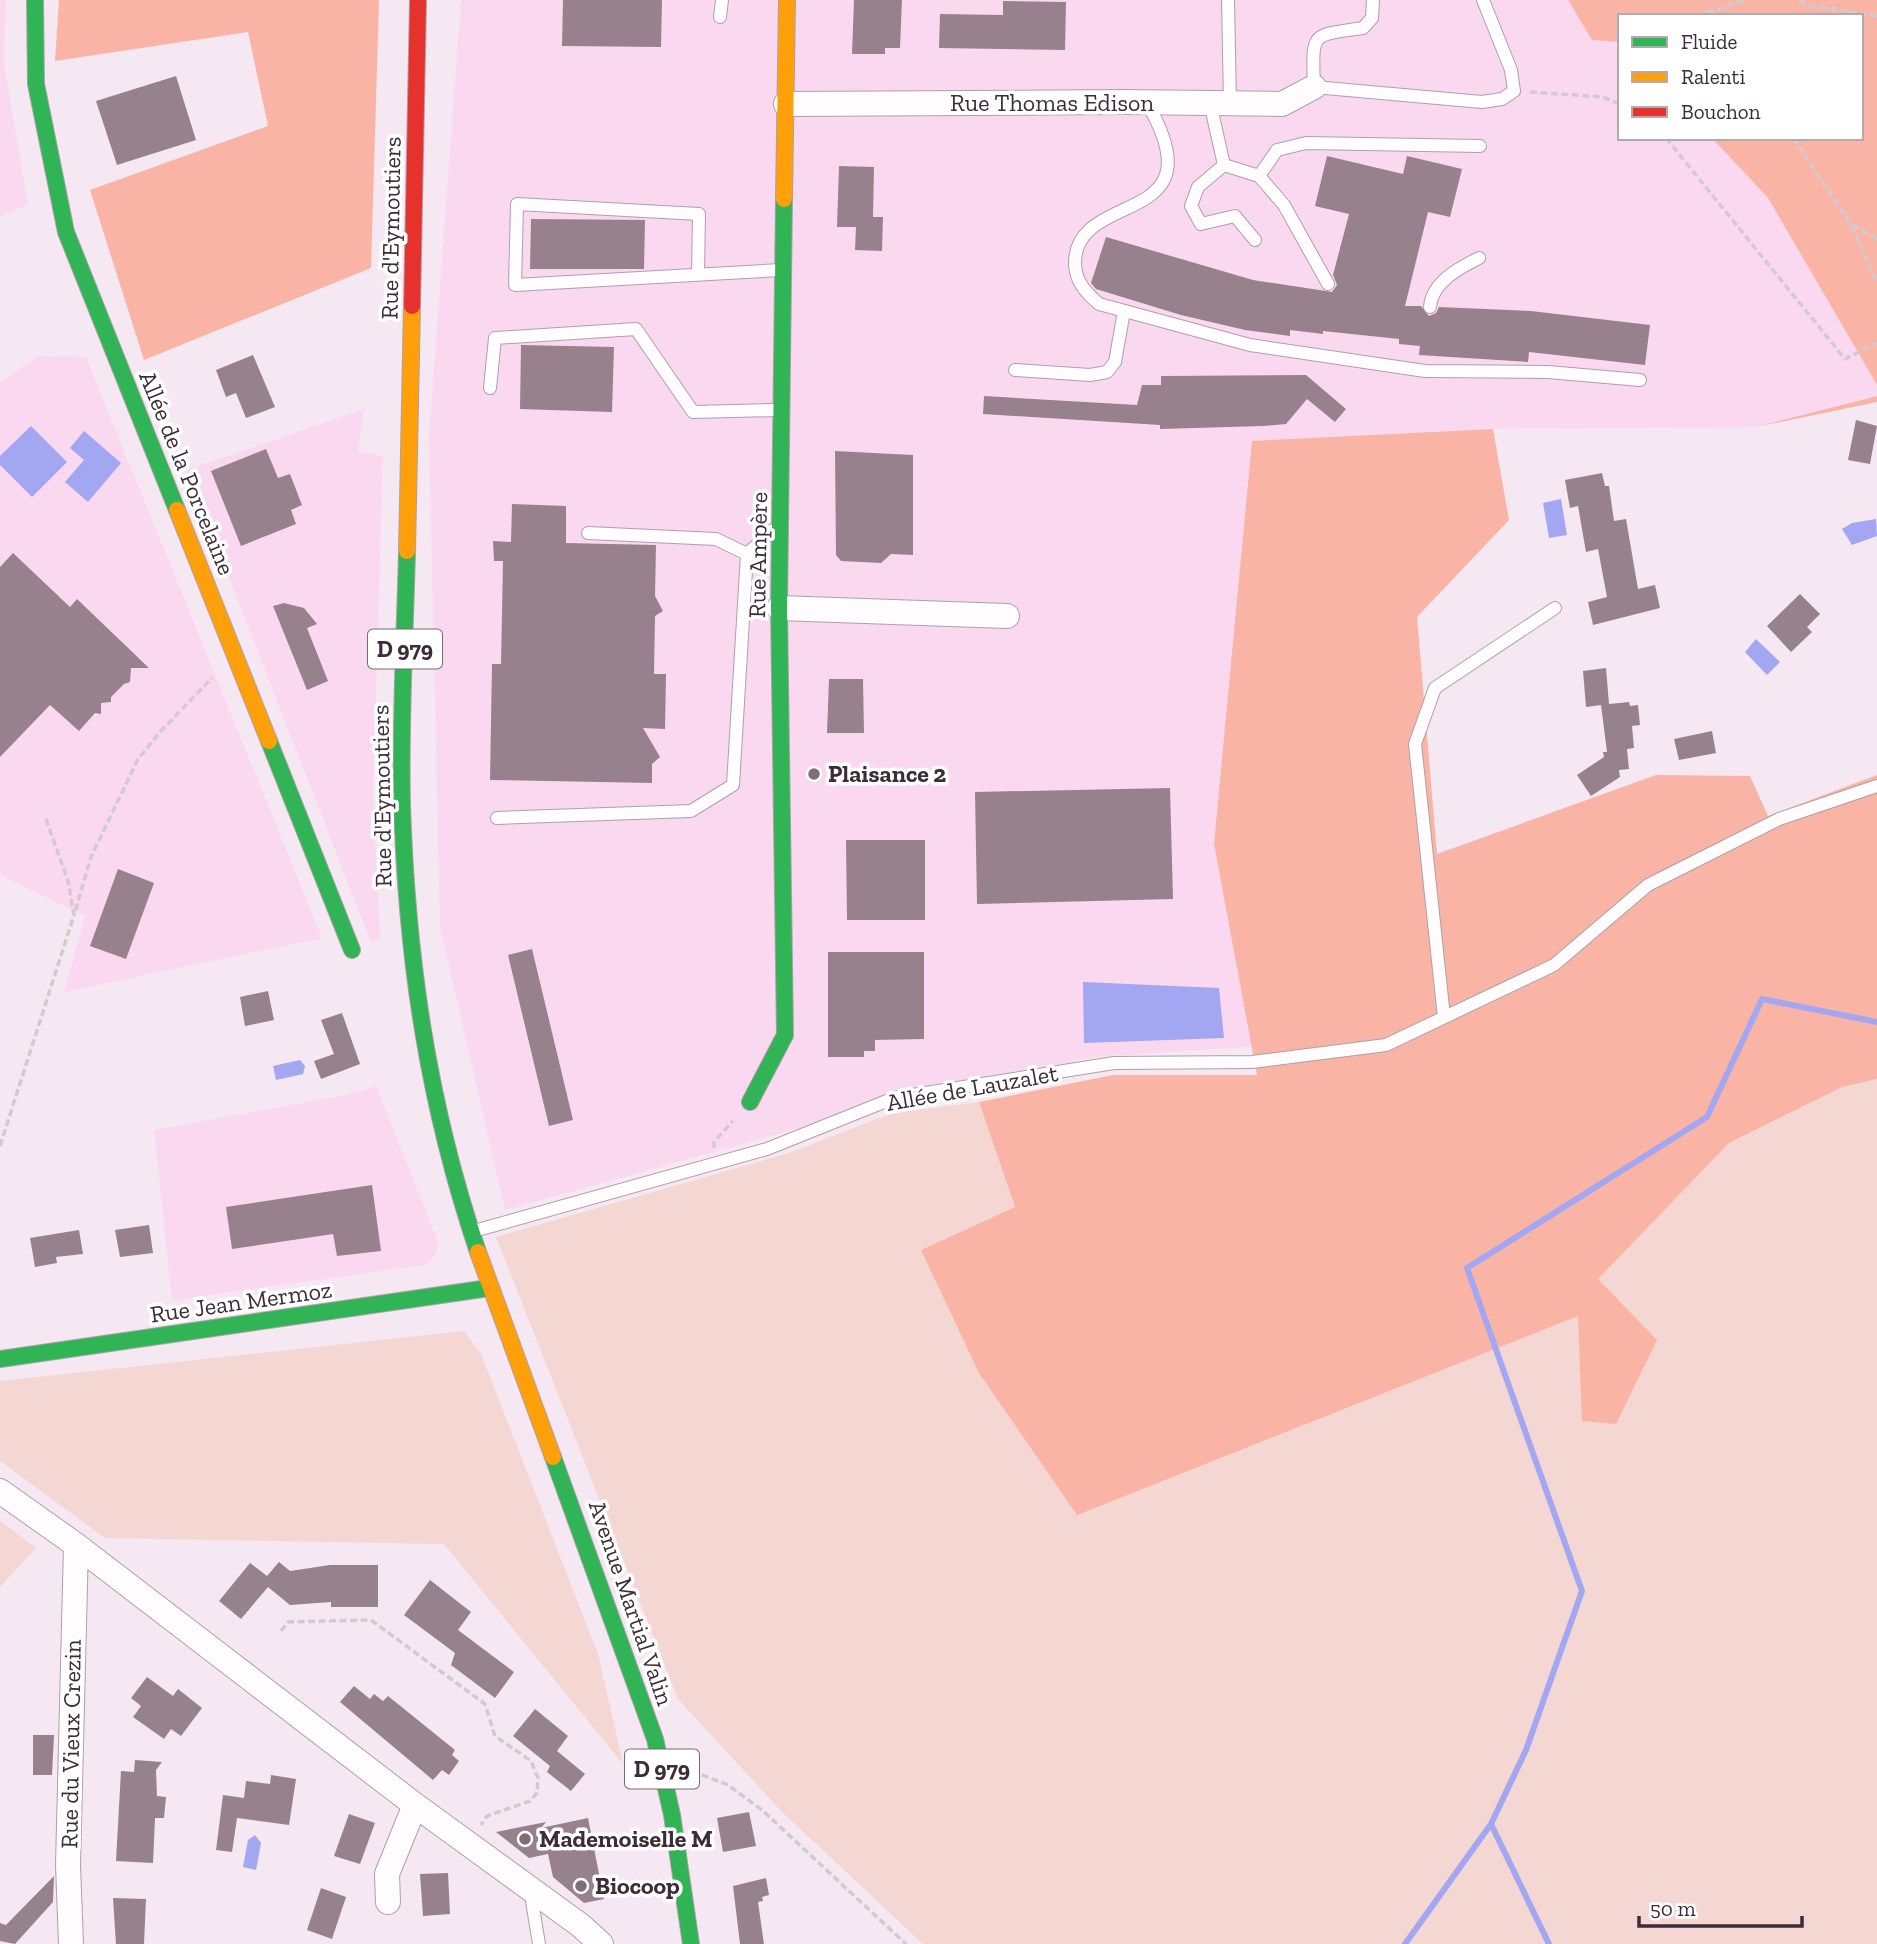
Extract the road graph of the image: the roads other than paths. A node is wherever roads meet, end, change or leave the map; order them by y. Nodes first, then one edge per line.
1 (35, 0) edge
2 (418, 0) edge
3 (722, 0) edge
4 (787, 0) edge
5 (1228, 0) edge
6 (1373, 0) edge
7 (1483, 0) edge
8 (720, 17) dead end
9 (1314, 87) junction
10 (1147, 103) junction
11 (1220, 103) junction
12 (786, 104) junction
13 (1480, 146) dead end
14 (1224, 165) junction
15 (1259, 176) junction
16 (1255, 240) dead end
17 (1479, 258) dead end
18 (784, 270) junction
19 (698, 274) junction
20 (1328, 284) dead end
21 (1430, 307) dead end
22 (1124, 311) junction
23 (1426, 356) dead end
24 (1015, 370) dead end
25 (1425, 371) junction
26 (1640, 380) dead end
27 (489, 388) dead end
28 (782, 410) junction
29 (780, 523) junction
30 (587, 533) dead end
31 (747, 554) junction
32 (779, 608) junction
33 (1555, 608) dead end
34 (1007, 616) dead end
35 (1877, 786) edge
36 (496, 818) dead end
37 (352, 950) dead end
38 (1444, 1017) junction
39 (750, 1102) road end
40 (470, 1233) junction
41 (489, 1288) junction
42 (0, 1359) edge
43 (0, 1491) edge
44 (76, 1545) junction
45 (415, 1804) junction
46 (530, 1889) junction
47 (388, 1902) dead end
48 (71, 1944) edge
49 (539, 1944) edge
50 (601, 1944) edge
51 (691, 1944) edge

1 - 37 main road, Allée de la Porcelaine
2 - 40 main road, Rue d'Eymoutiers / D 979
3 - 8 lane
4 - 12 main road, Rue Ampère
5 - 11 lane
6 - 9 lane
7 - 9 lane
9 - 11 street, Rue Thomas Edison
10 - 11 street, Rue Thomas Edison
10 - 12 street, Rue Thomas Edison
10 - 22 lane
11 - 14 lane
12 - 18 main road, Rue Ampère
13 - 15 lane
14 - 15 lane
14 - 16 lane
15 - 20 lane
17 - 21 lane
18 - 19 lane
18 - 28 main road, Rue Ampère
19 - 19 lane
22 - 24 lane
22 - 25 lane
23 - 25 lane
25 - 26 lane
27 - 28 lane
28 - 29 main road, Rue Ampère
29 - 31 lane
29 - 32 main road, Rue Ampère
30 - 31 lane
31 - 36 lane
32 - 34 street
32 - 39 main road, Rue Ampère
33 - 38 lane
35 - 38 lane, Allée de Lauzalet
38 - 40 lane, Allée de Lauzalet
40 - 41 main road, Rue d'Eymoutiers / D 979
41 - 42 main road, Rue Jean Mermoz
41 - 51 main road, Avenue Martial Valin / D 979
43 - 44 street
44 - 45 street
44 - 48 street, Rue du Vieux Crezin
45 - 46 street
45 - 47 street
46 - 49 lane
46 - 50 street

